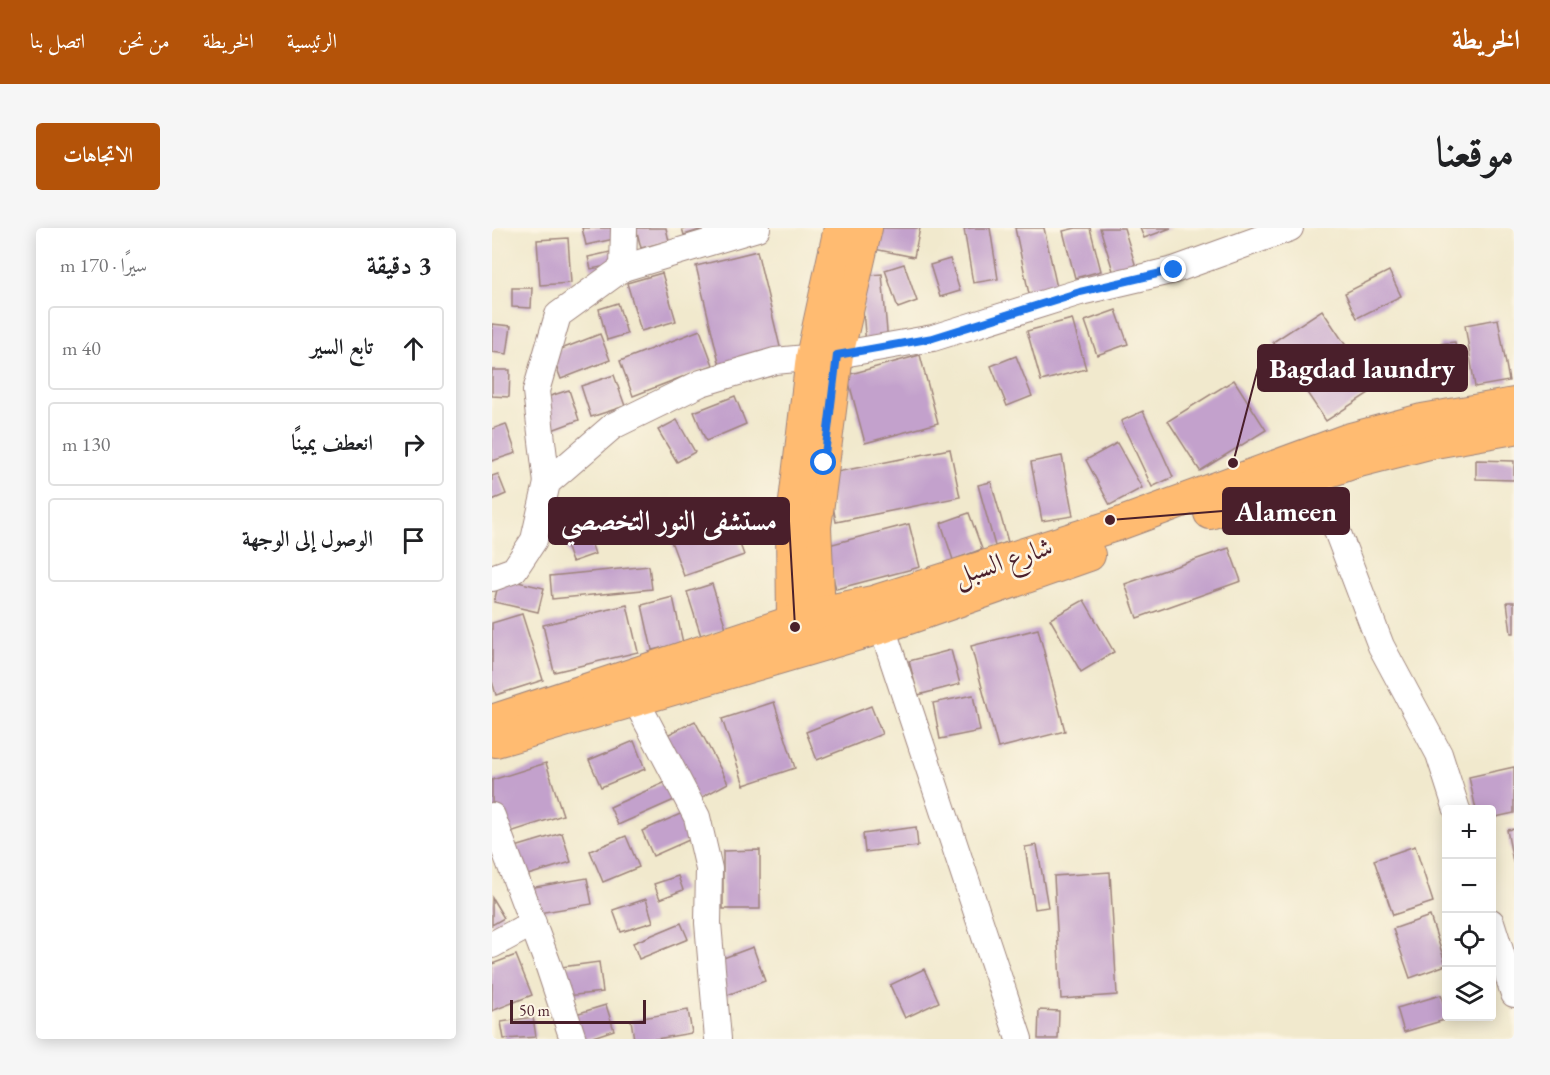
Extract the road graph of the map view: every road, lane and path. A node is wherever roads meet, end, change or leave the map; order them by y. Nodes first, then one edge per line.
1 (624, 228) edge
2 (757, 228) edge
3 (840, 228) edge
4 (866, 228) edge
5 (1290, 228) edge
6 (623, 268) junction
7 (825, 356) junction
8 (1514, 404) edge
9 (1514, 428) edge
10 (1316, 476) junction
11 (547, 483) junction
12 (492, 578) edge
13 (878, 615) junction
14 (809, 632) junction
15 (636, 701) junction
16 (492, 721) edge
17 (492, 742) edge
18 (1455, 805) edge
19 (492, 816) edge
20 (533, 923) junction
21 (1496, 938) edge
22 (492, 945) edge
23 (1514, 994) edge
24 (573, 1039) edge
25 (718, 1039) edge
26 (1019, 1039) edge

1 - 6 street
2 - 6 street
3 - 7 main road
4 - 7 main road
5 - 7 street
6 - 11 street
7 - 11 street
7 - 14 main road
8 - 13 main road, شارع السبل
9 - 10 main road, شارع السبل
10 - 13 main road, شارع السبل
10 - 18 street
11 - 12 street
13 - 14 main road, شارع السبل
13 - 26 street
14 - 15 main road, شارع السبل
14 - 16 main road, شارع السبل
15 - 17 main road, شارع السبل
15 - 25 street
19 - 20 street
20 - 22 street
20 - 24 street
21 - 23 street

